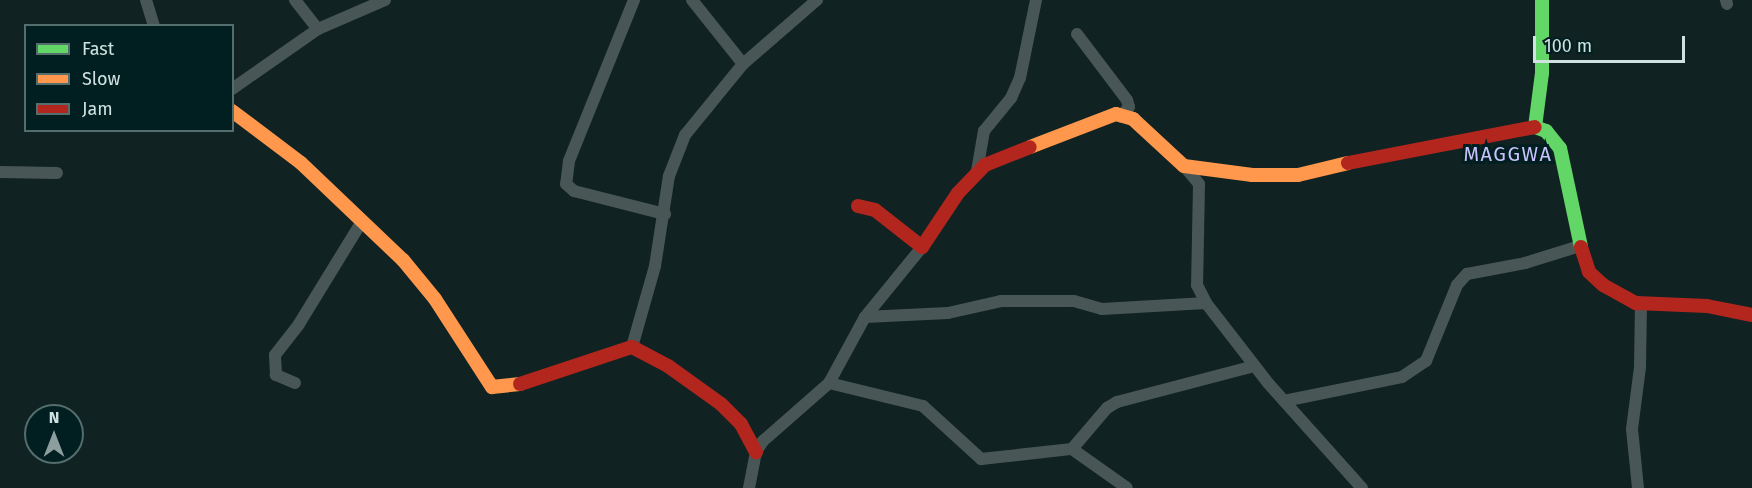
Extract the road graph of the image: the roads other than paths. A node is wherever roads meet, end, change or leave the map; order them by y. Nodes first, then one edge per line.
1 (146, 0) edge
2 (295, 0) edge
3 (385, 0) edge
4 (634, 0) edge
5 (692, 0) edge
6 (817, 0) edge
7 (1036, 0) edge
8 (1542, 0) edge
9 (153, 24) edge
10 (318, 30) junction
11 (1077, 34) dead end
12 (743, 64) junction
13 (234, 87) edge
14 (234, 113) edge
15 (1120, 117) junction
16 (1535, 128) junction
17 (1184, 166) junction
18 (977, 171) junction
19 (0, 172) edge
20 (57, 173) dead end
21 (858, 206) dead end
22 (665, 214) junction
23 (362, 221) junction
24 (1580, 246) junction
25 (922, 247) junction
26 (1206, 303) junction
27 (1641, 303) junction
28 (1752, 315) edge
29 (865, 317) junction
30 (632, 347) junction
31 (1254, 366) junction
32 (295, 383) dead end
33 (829, 383) junction
34 (1284, 401) junction
35 (1072, 449) junction
36 (756, 452) junction
37 (749, 488) edge
38 (1127, 488) edge
39 (1362, 488) edge
40 (1638, 488) edge

1 - 9 street
2 - 10 street
3 - 10 street
4 - 22 street
5 - 12 street
6 - 12 street
7 - 18 street
8 - 16 street
10 - 13 street
11 - 15 street
12 - 22 street
14 - 23 street
15 - 17 street
15 - 18 street
16 - 17 street
16 - 24 street
17 - 26 street
18 - 25 street
19 - 20 street
21 - 25 street
22 - 30 street
23 - 30 street
23 - 32 street
24 - 27 street
24 - 34 street
25 - 29 street
26 - 29 street
26 - 31 street
27 - 28 street
27 - 40 street
29 - 33 street
30 - 36 street
31 - 34 street
31 - 35 street
33 - 35 street
33 - 36 street
34 - 39 street
35 - 38 street
36 - 37 street

